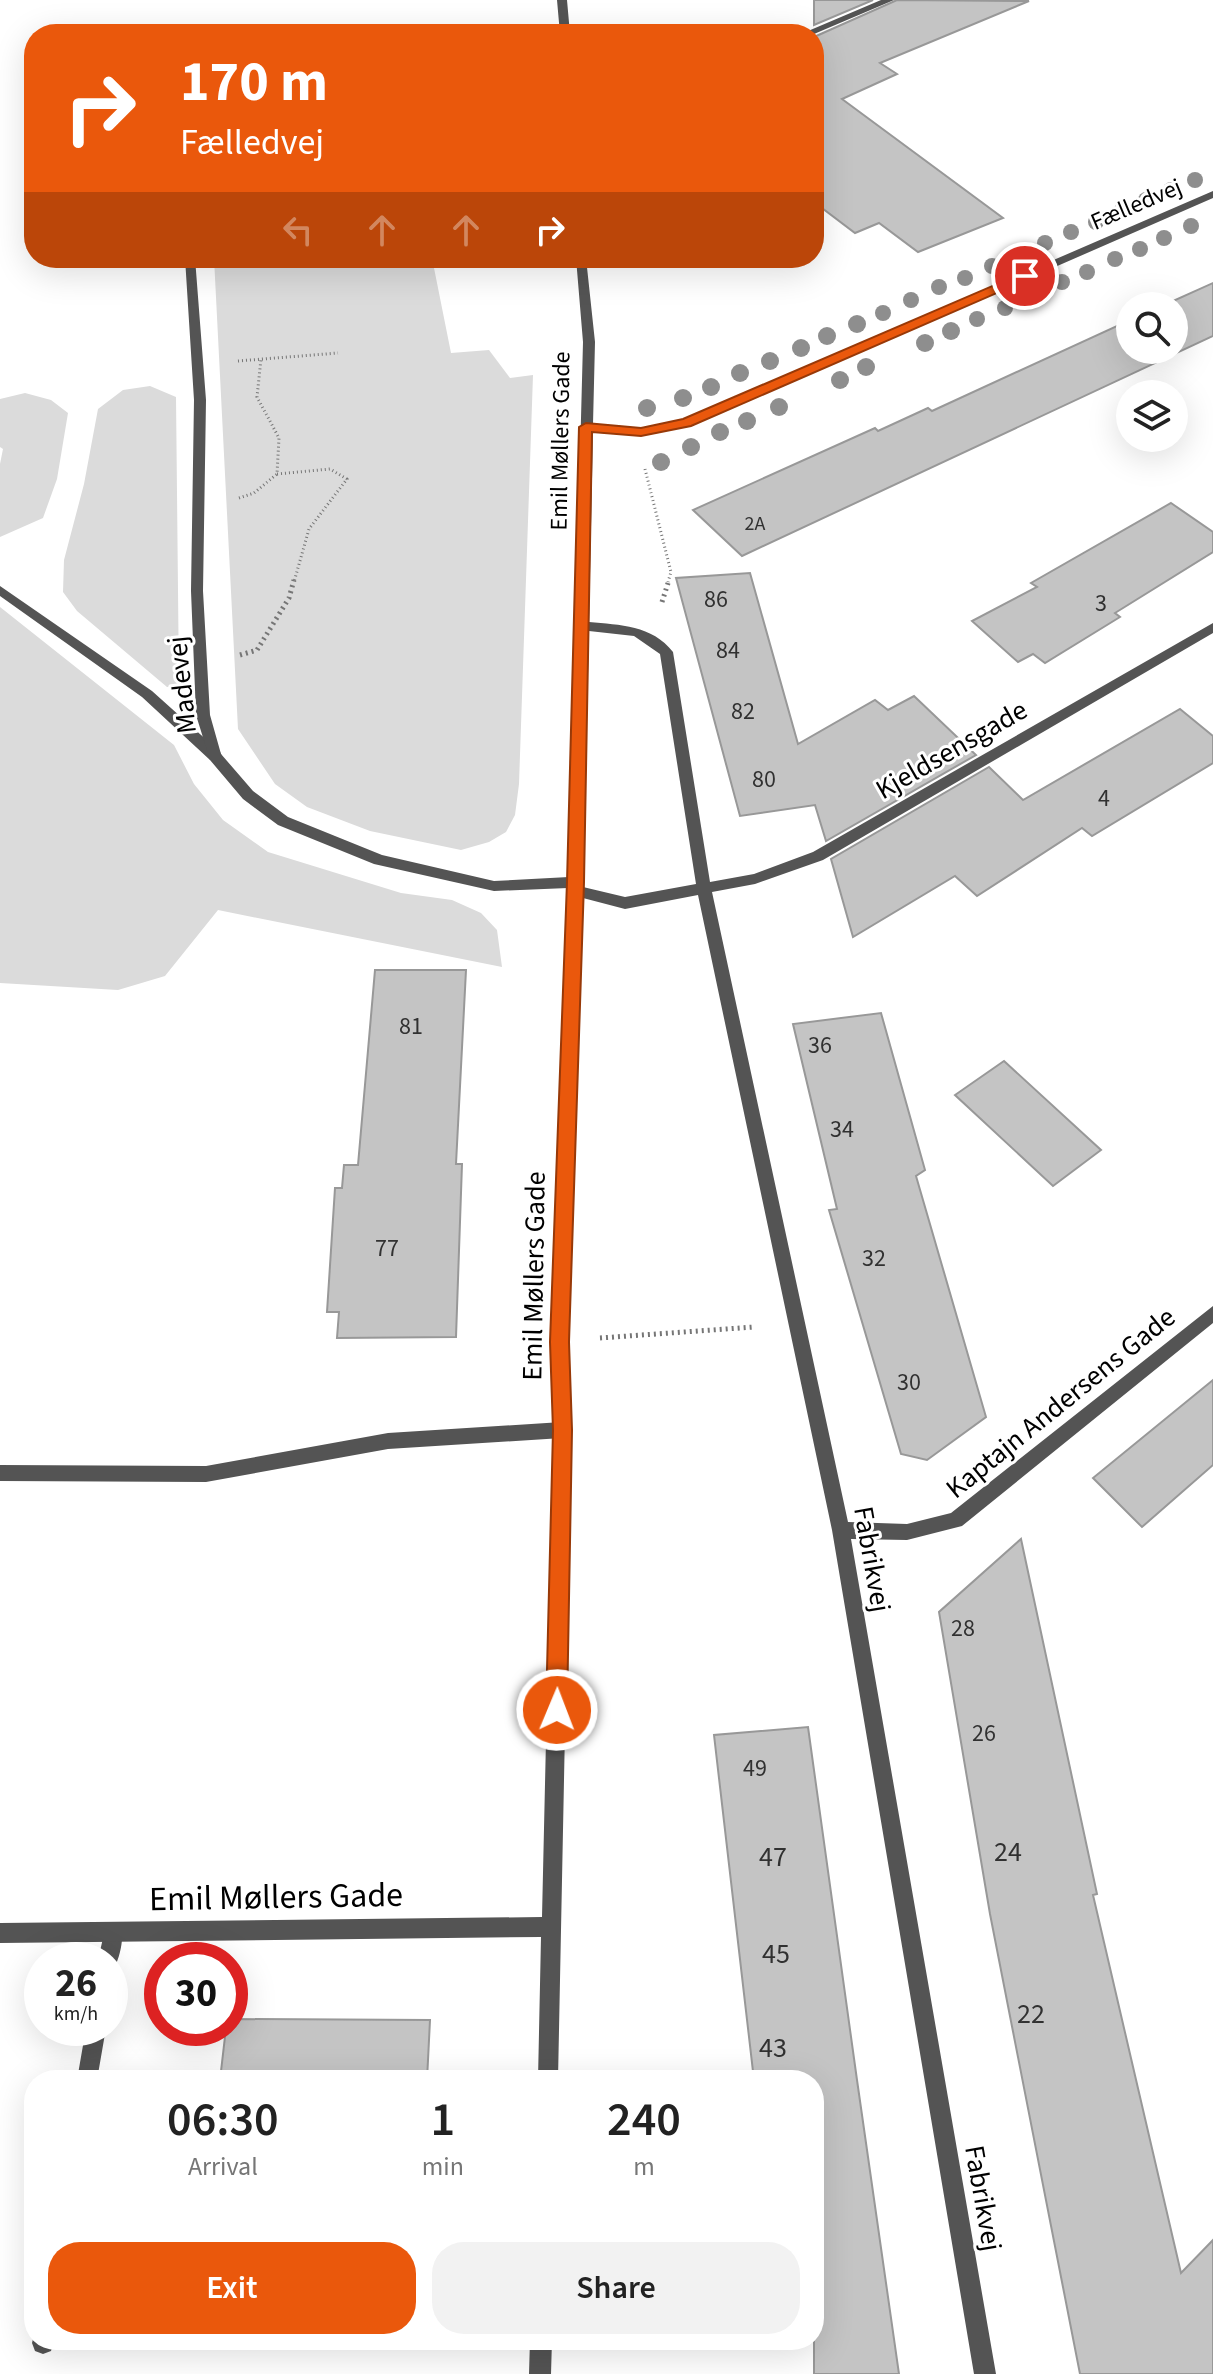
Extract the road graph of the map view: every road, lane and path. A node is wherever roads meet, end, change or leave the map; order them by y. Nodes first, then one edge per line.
1 (562, 0) edge
2 (889, 0) edge
3 (564, 24) edge
4 (824, 27) edge
5 (1213, 194) edge
6 (191, 268) edge
7 (582, 268) edge
8 (338, 353) dead end
9 (261, 359) junction
10 (197, 365) junction
11 (586, 427) junction
12 (641, 432) junction
13 (277, 474) junction
14 (198, 510) junction
15 (0, 590) edge
16 (582, 626) junction
17 (1213, 627) edge
18 (651, 636) junction
19 (200, 666) junction
20 (215, 756) junction
21 (575, 886) junction
22 (704, 890) junction
23 (1213, 1313) edge
24 (796, 1323) junction
25 (559, 1342) junction
26 (562, 1430) junction
27 (0, 1473) edge
28 (841, 1530) junction
29 (552, 1927) junction
30 (113, 1932) junction
31 (0, 1933) edge
32 (111, 1942) edge
33 (93, 2046) edge
34 (89, 2070) edge
35 (548, 2070) edge
36 (541, 2350) edge
37 (540, 2374) edge
38 (985, 2374) edge

1 - 3 street
2 - 4 street
5 - 12 street, Fælledvej
6 - 10 street, Madevej
7 - 11 street, Emil Møllers Gade
8 - 9 path
9 - 10 path
9 - 13 path
10 - 14 street, Madevej
11 - 12 street, Fælledvej
11 - 16 street, Emil Møllers Gade
12 - 18 path
13 - 14 path
13 - 19 path
14 - 19 street, Madevej
15 - 20 street
16 - 18 street
16 - 21 street, Emil Møllers Gade
17 - 22 street, Kjeldsensgade
18 - 22 street
19 - 20 street, Madevej
20 - 21 street, Madevej
21 - 22 street
21 - 25 street, Emil Møllers Gade
22 - 24 street, Fabrikvej
23 - 28 street, Kaptajn Andersens Gade
24 - 25 path
24 - 28 street, Fabrikvej
25 - 26 street, Emil Møllers Gade
26 - 27 street
26 - 29 street, Emil Møllers Gade
28 - 38 street, Fabrikvej
29 - 30 street, Emil Møllers Gade
29 - 35 street, Emil Møllers Gade
30 - 31 street, Emil Møllers Gade
30 - 32 street
33 - 34 street
36 - 37 street

